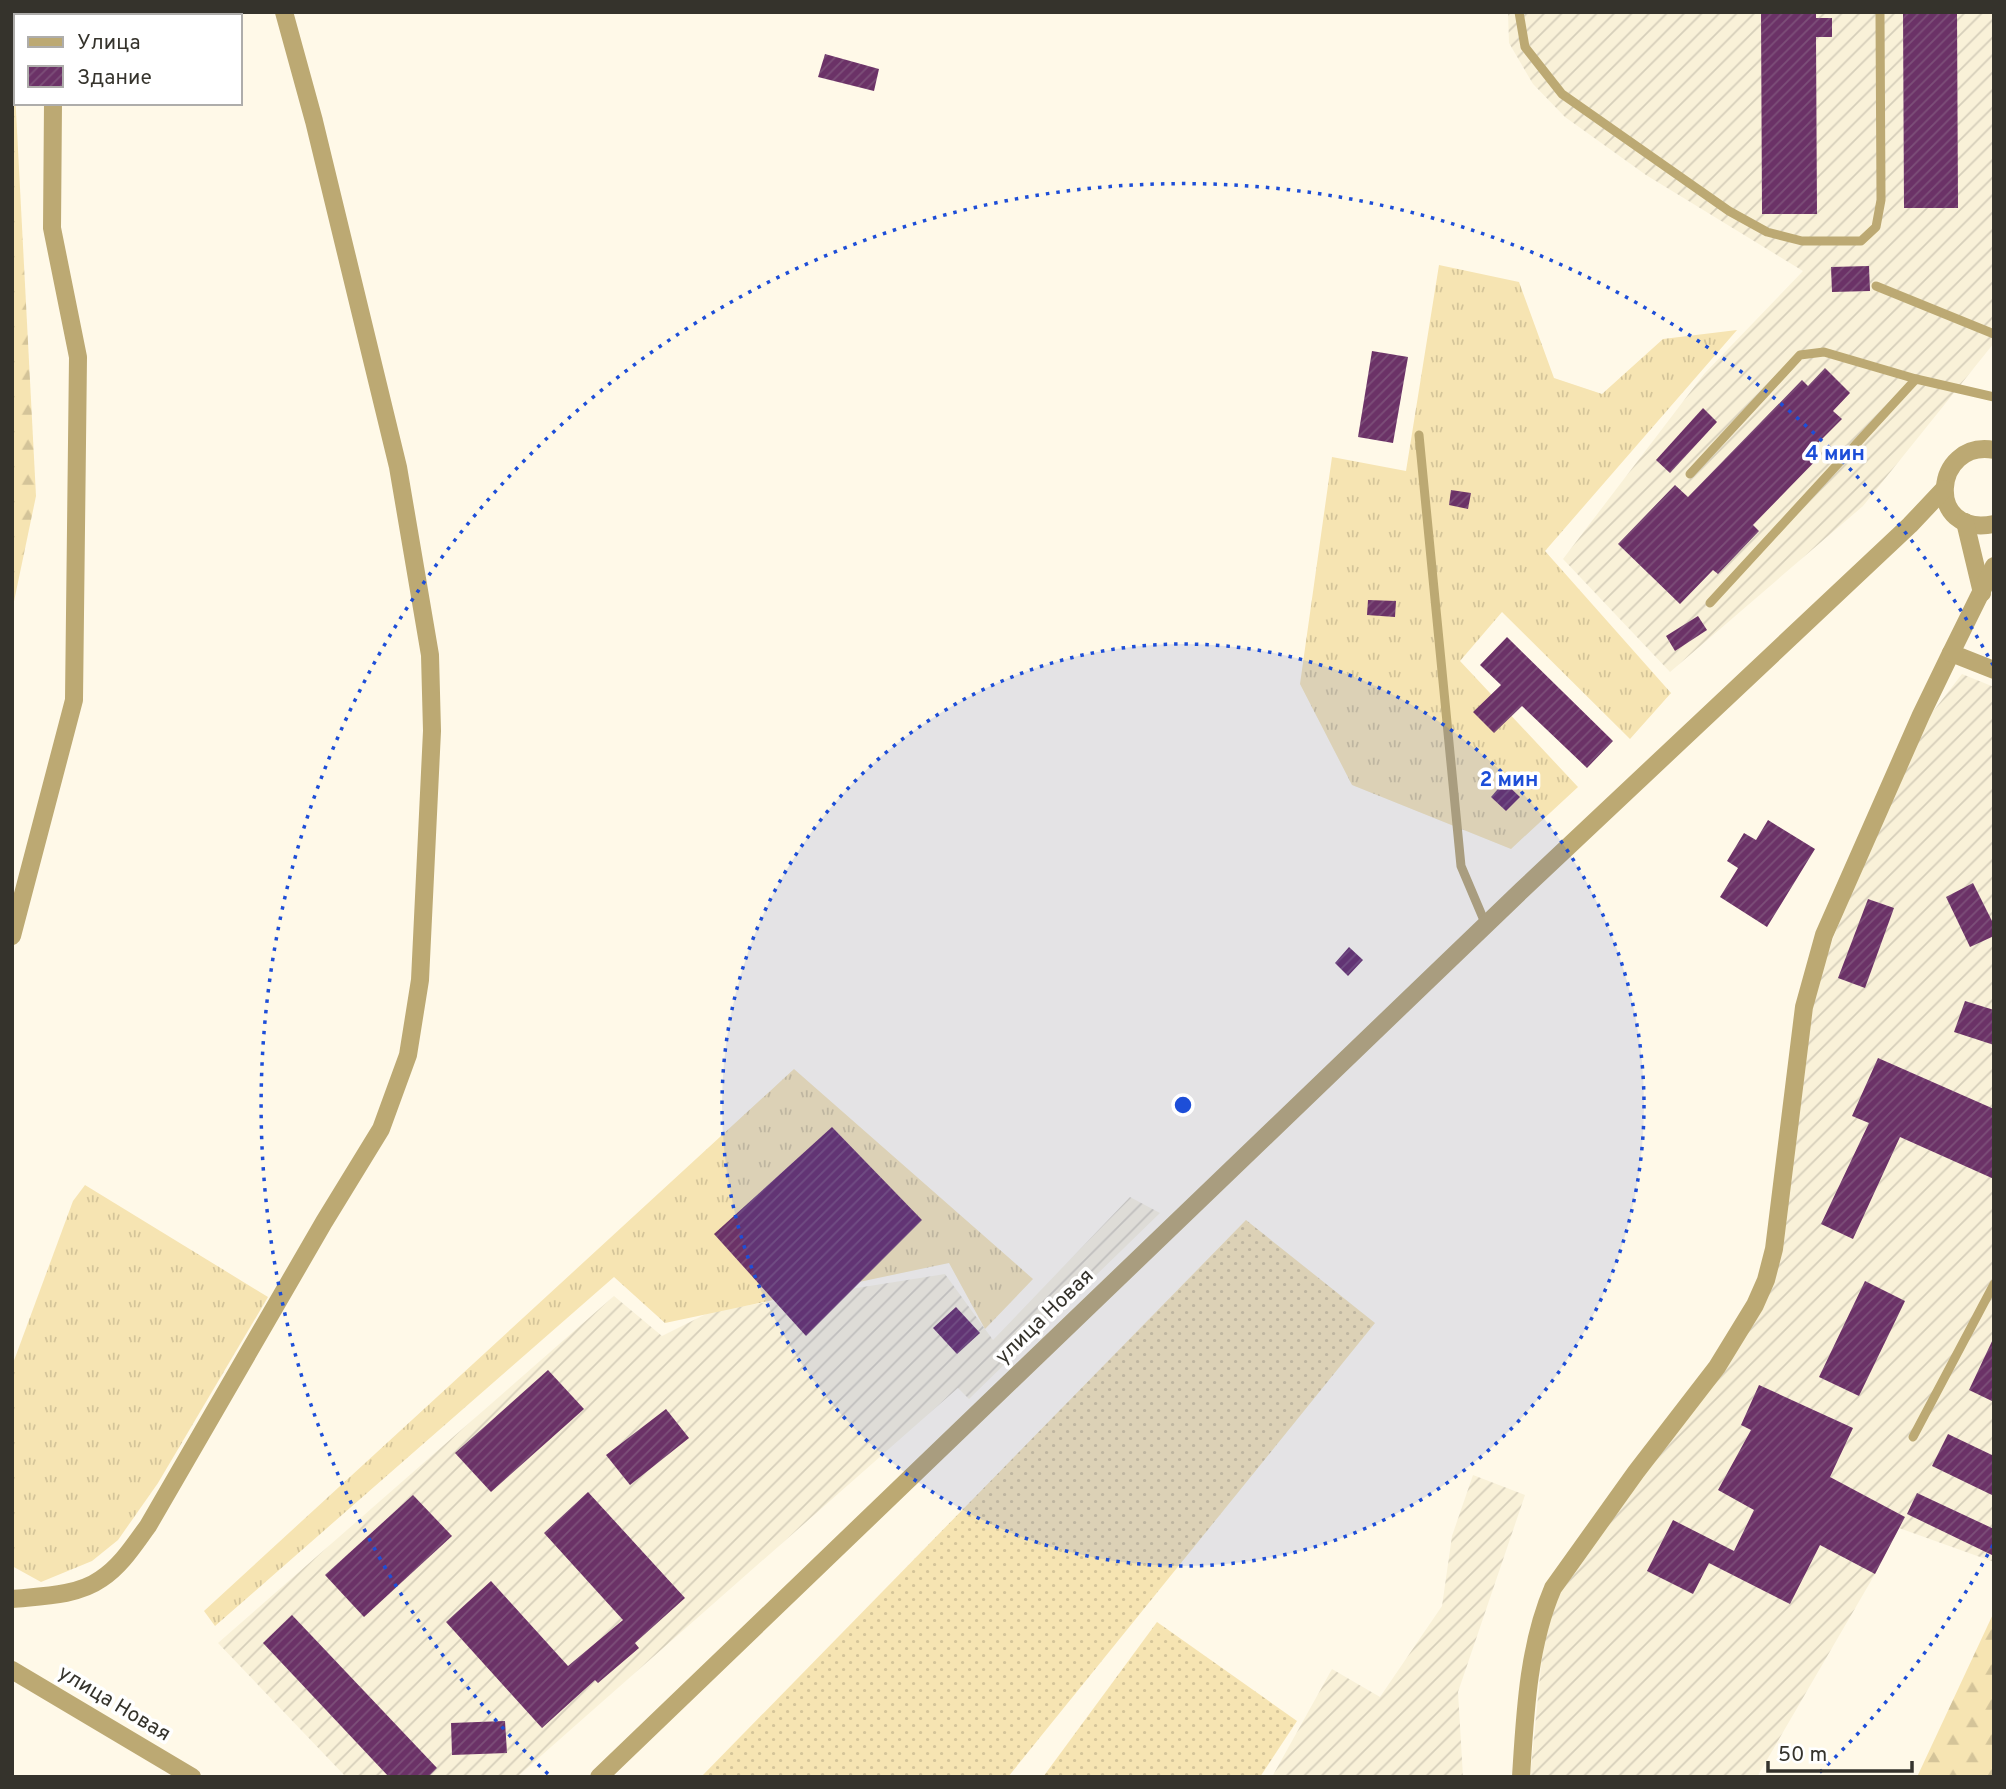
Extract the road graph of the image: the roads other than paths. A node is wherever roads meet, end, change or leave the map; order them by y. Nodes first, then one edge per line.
1 (284, 12) edge
2 (1519, 12) edge
3 (1880, 14) edge
4 (53, 105) edge
5 (1876, 286) dead end
6 (1994, 334) edge
7 (1916, 379) junction
8 (1994, 397) edge
9 (1419, 435) dead end
10 (1993, 448) edge
11 (1690, 474) dead end
12 (1944, 489) junction
13 (1959, 518) junction
14 (1994, 524) edge
15 (1910, 525) junction
16 (1994, 566) edge
17 (1982, 593) junction
18 (1710, 603) dead end
19 (1951, 653) junction
20 (1994, 670) edge
21 (1486, 925) junction
22 (12, 936) edge
23 (1994, 1284) edge
24 (1913, 1437) dead end
25 (12, 1599) edge
26 (12, 1670) edge
27 (192, 1777) edge
28 (599, 1777) edge
29 (1521, 1777) edge

1 - 25 street
2 - 3 lane
4 - 22 street
5 - 6 lane
7 - 8 lane
7 - 11 lane
7 - 18 lane
9 - 21 lane
10 - 12 street, улица Новая
12 - 13 street
12 - 15 street, улица Новая
13 - 14 street
13 - 15 street
13 - 17 street
15 - 21 street, улица Новая
16 - 17 street
17 - 19 street
19 - 20 street
19 - 29 street
21 - 28 street, улица Новая
23 - 24 lane
26 - 27 street, улица Новая

